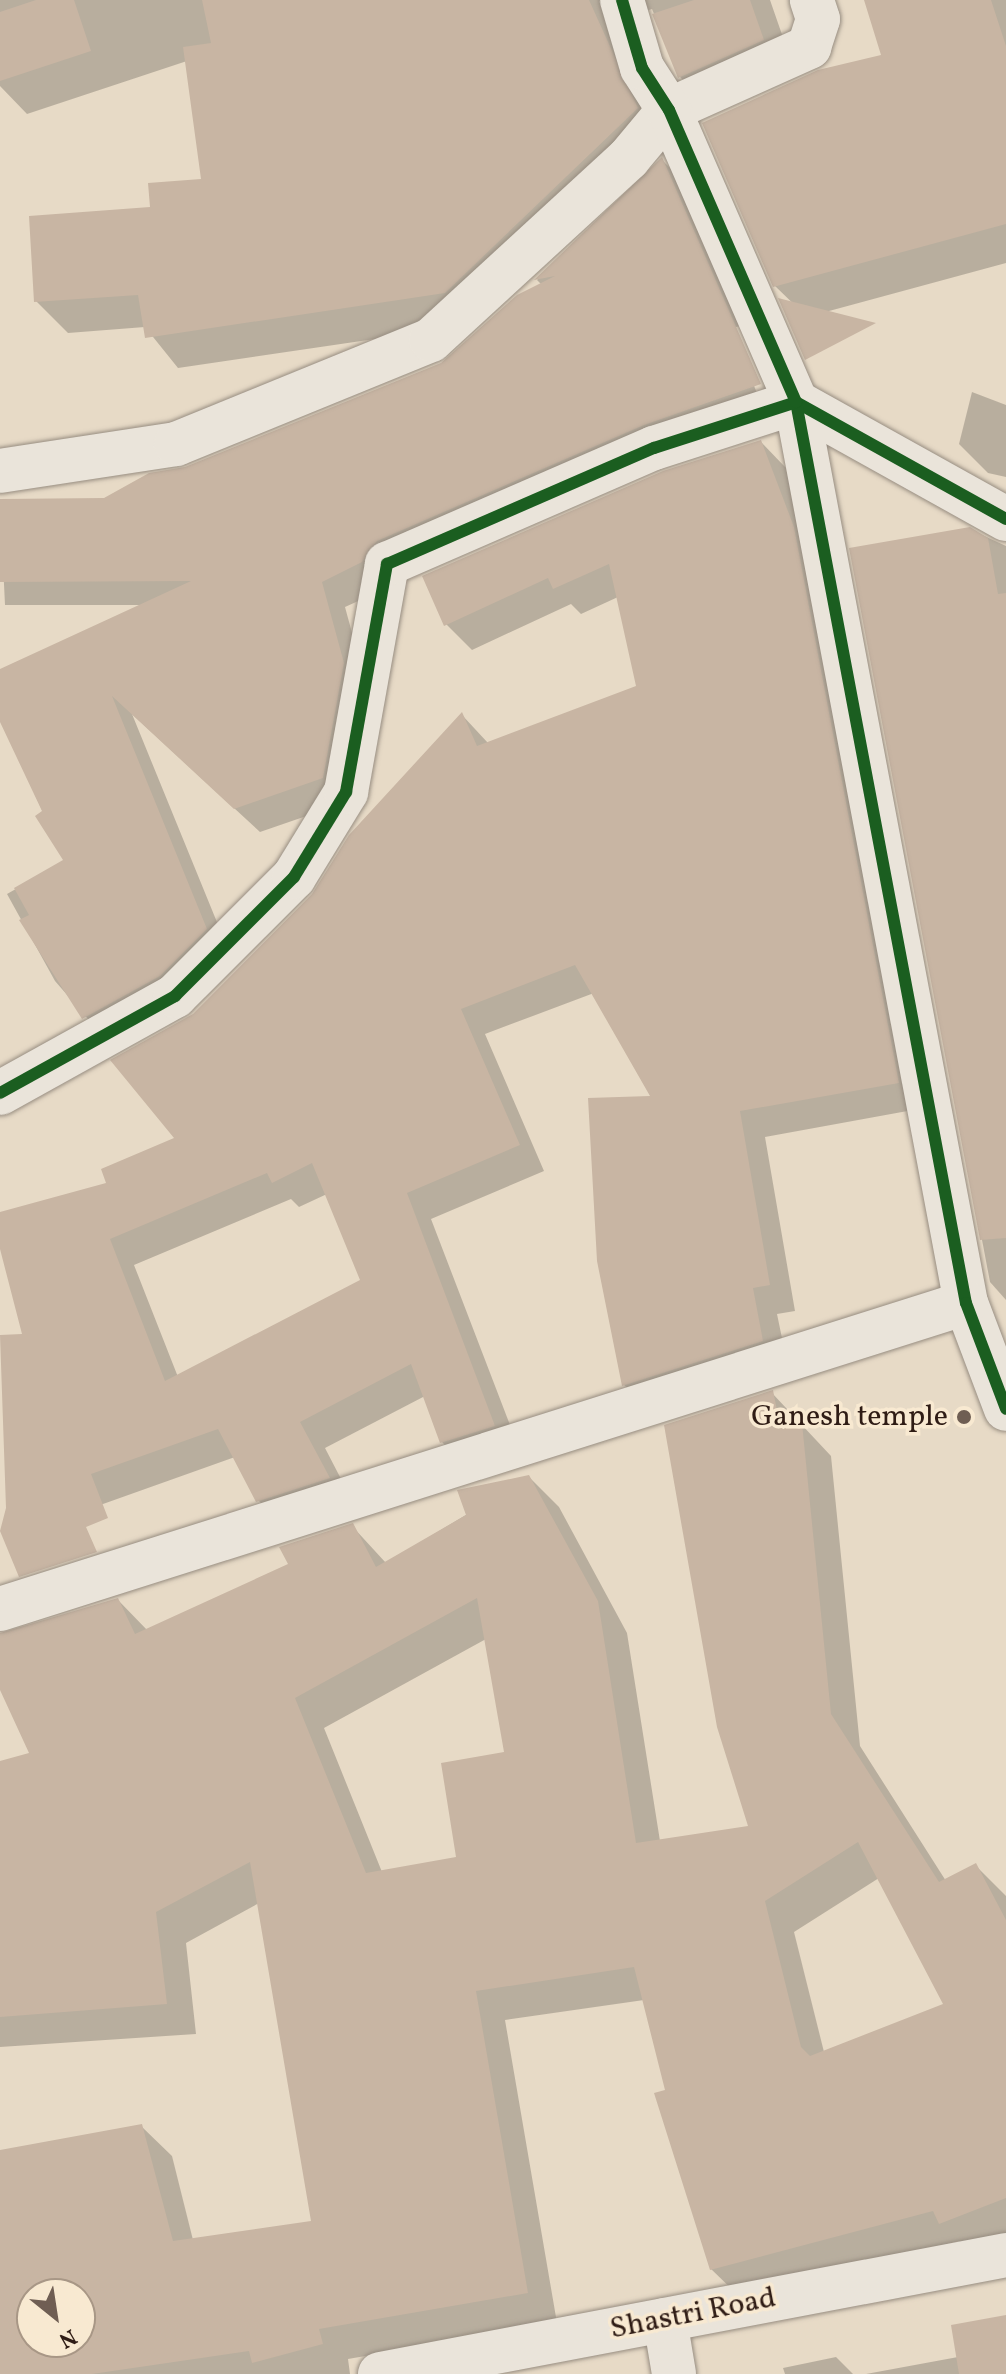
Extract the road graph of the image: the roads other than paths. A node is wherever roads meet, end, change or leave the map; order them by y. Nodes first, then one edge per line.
1 (622, 0) edge
2 (812, 0) edge
3 (669, 110) junction
4 (796, 402) junction
5 (0, 471) edge
6 (1006, 519) edge
7 (0, 1093) edge
8 (966, 1303) junction
9 (1005, 1401) edge
10 (0, 1609) edge
11 (1006, 2255) edge
12 (665, 2320) junction
13 (380, 2374) edge
14 (674, 2374) edge

1 - 3 street
2 - 3 street
3 - 4 street
3 - 5 street
4 - 6 street
4 - 7 street
4 - 8 street
8 - 9 street
8 - 10 street
11 - 12 street, Shastri Road
12 - 13 street, Shastri Road
12 - 14 street

